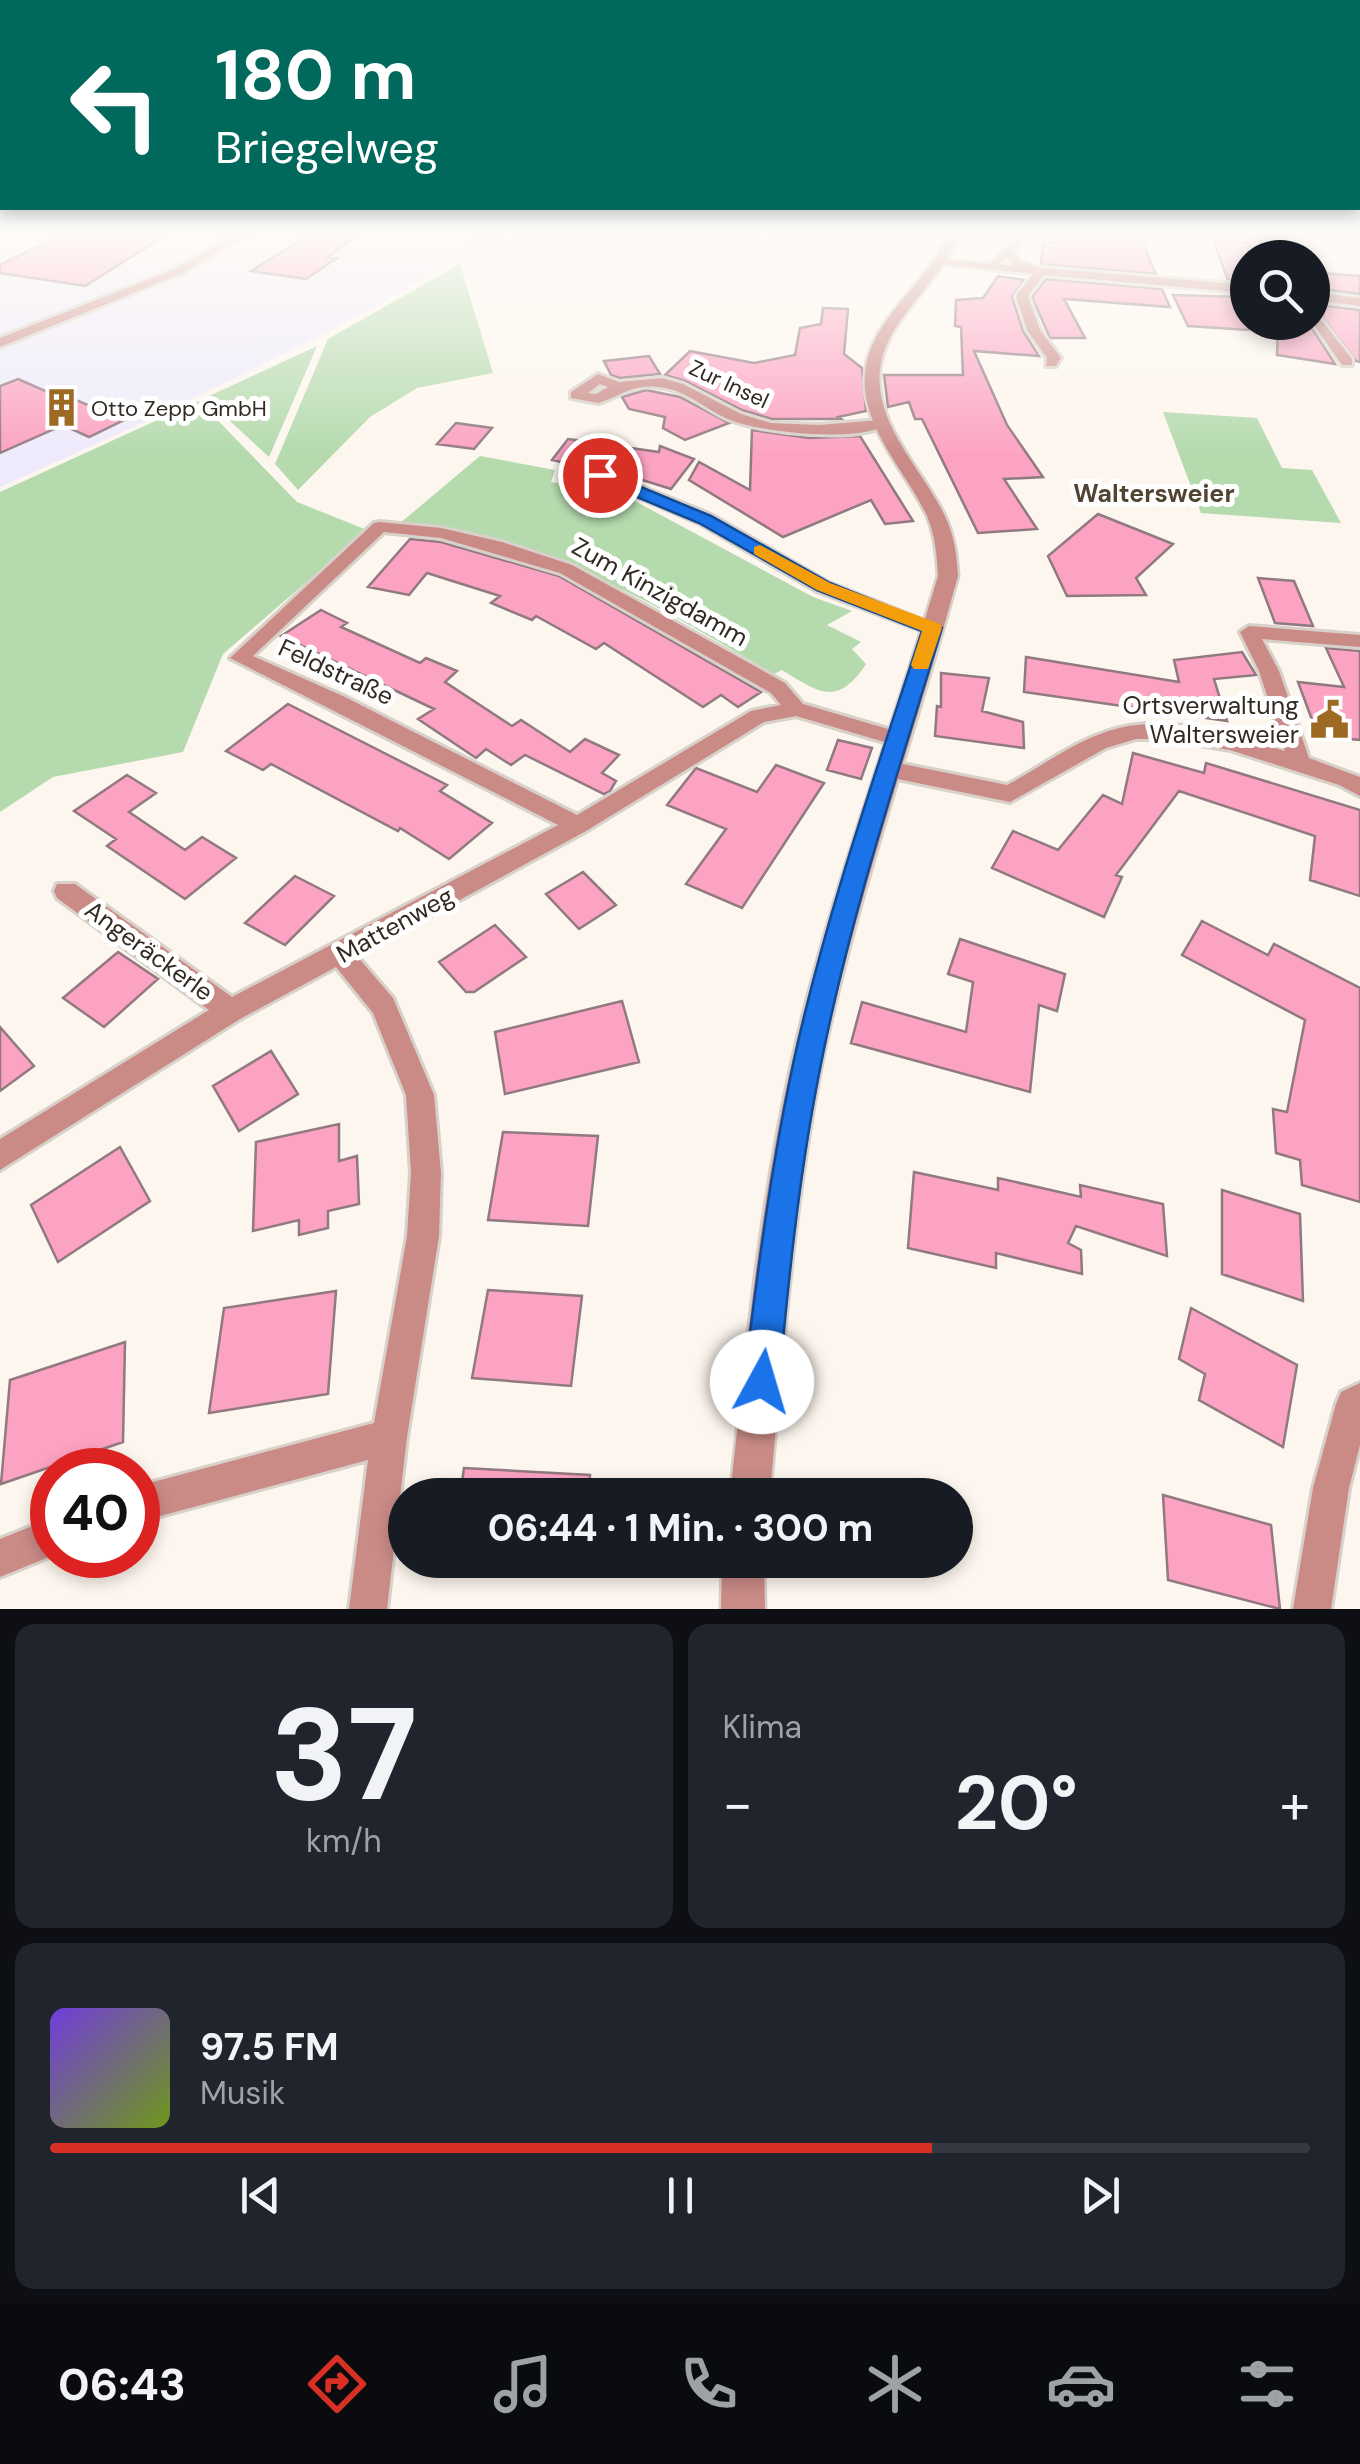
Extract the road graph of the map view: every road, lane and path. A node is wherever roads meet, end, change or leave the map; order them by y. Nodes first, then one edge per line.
1 (89, 307) edge
2 (907, 307) edge
3 (1023, 307) edge
4 (1330, 338) edge
5 (0, 343) edge
6 (1347, 362) dead end
7 (1051, 363) dead end
8 (618, 386) dead end
9 (881, 424) junction
10 (600, 475) dead end
11 (380, 527) joint
12 (933, 628) junction
13 (1360, 641) edge
14 (796, 710) junction
15 (893, 754) junction
16 (1300, 762) junction
17 (1360, 788) edge
18 (578, 824) junction
19 (66, 891) dead end
20 (341, 955) junction
21 (232, 1012) junction
22 (0, 1156) edge
23 (1360, 1400) edge
24 (389, 1437) junction
25 (752, 1478) edge
26 (160, 1498) edge
27 (30, 1546) edge
28 (0, 1558) edge
29 (743, 1578) edge
30 (368, 1609) edge
31 (743, 1609) edge
32 (1312, 1609) edge

1 - 5 street
2 - 9 street
3 - 7 street
4 - 6 street
8 - 9 street, Zur Insel
9 - 12 street
10 - 12 street
11 - 14 street, Zum Kinzigdamm
11 - 18 street, Feldstraße
12 - 15 street
13 - 16 street
14 - 15 street, Zum Kinzigdamm
14 - 18 street, Mattenweg
15 - 16 street, Zum Kinzigdamm
15 - 25 street
16 - 17 street, Zum Kinzigdamm
18 - 20 street, Mattenweg
19 - 21 street, Angeräckerle
20 - 21 street, Mattenweg
20 - 24 street
21 - 22 street, Mattenweg
23 - 32 street
24 - 26 street
24 - 30 street
27 - 28 street
29 - 31 street

